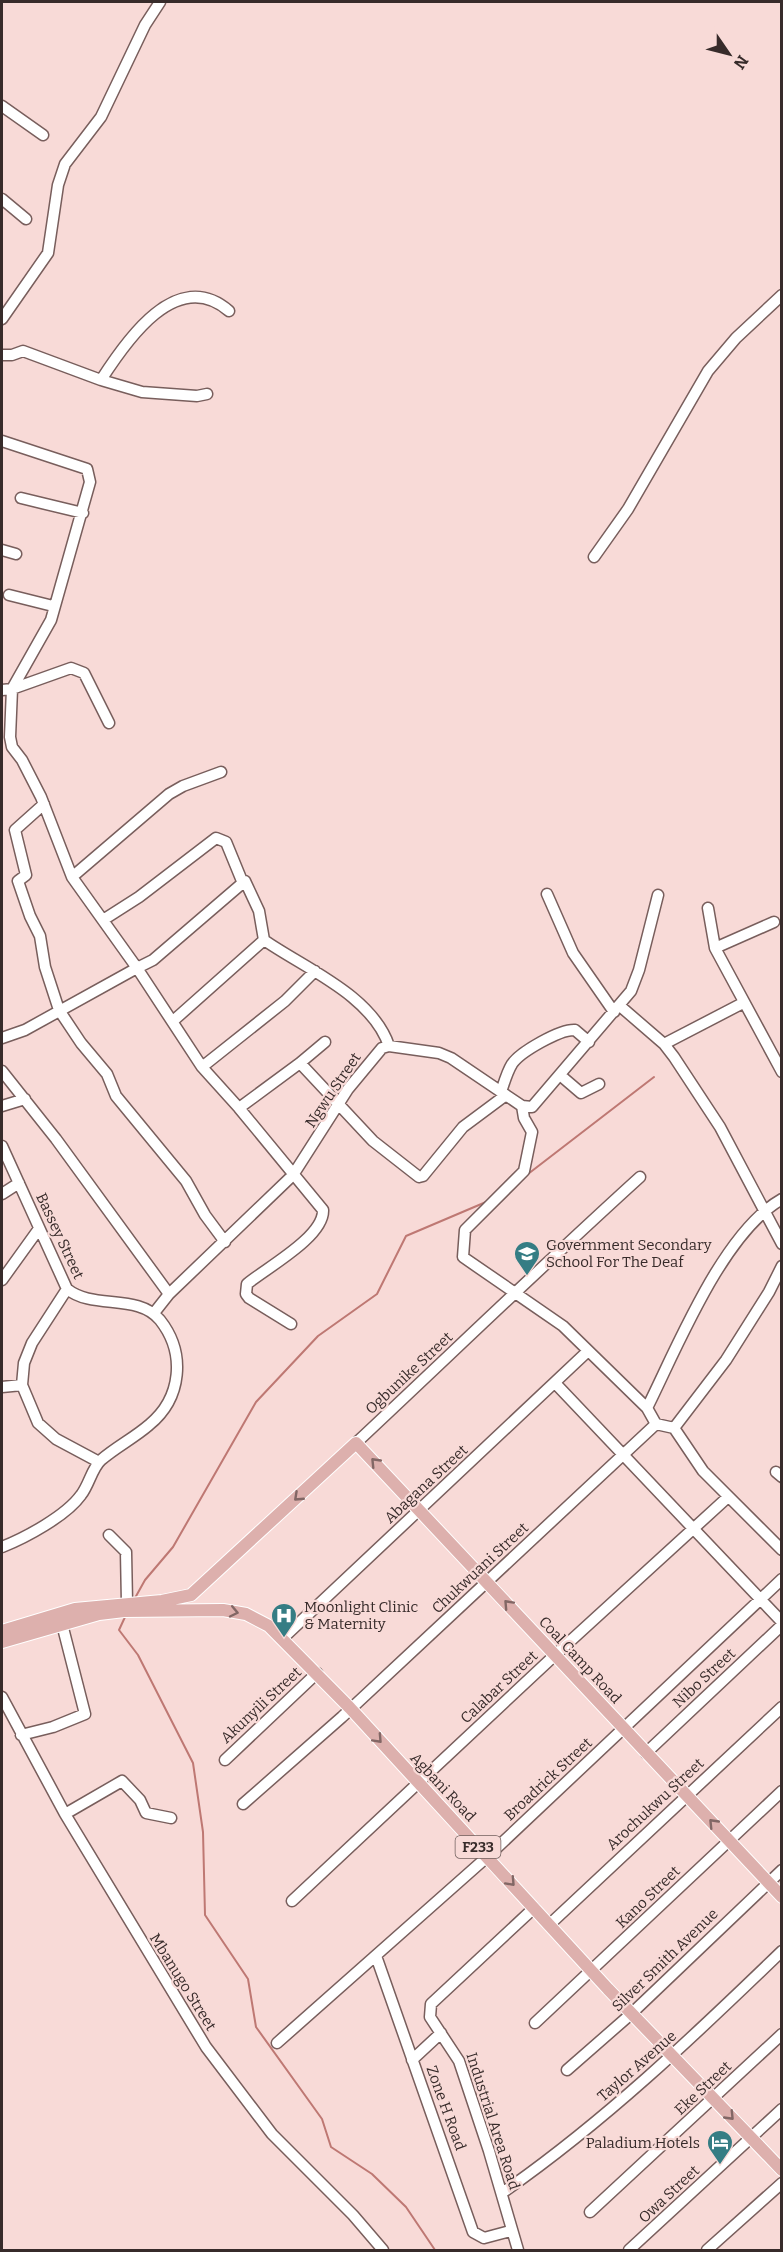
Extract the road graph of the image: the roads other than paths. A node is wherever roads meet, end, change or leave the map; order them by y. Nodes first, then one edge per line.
1 (160, 2) edge
2 (2, 106) edge
3 (43, 135) dead end
4 (2, 199) edge
5 (26, 219) dead end
6 (782, 295) edge
7 (229, 311) dead end
8 (2, 320) edge
9 (2, 355) edge
10 (100, 380) junction
11 (207, 394) dead end
12 (2, 441) edge
13 (21, 498) dead end
14 (83, 513) junction
15 (2, 550) edge
16 (16, 554) dead end
17 (594, 557) dead end
18 (9, 595) dead end
19 (53, 606) junction
20 (7, 690) edge
21 (109, 723) dead end
22 (7, 748) edge
23 (222, 772) dead end
24 (44, 804) junction
25 (72, 877) junction
26 (242, 881) junction
27 (547, 894) dead end
28 (658, 895) dead end
29 (708, 908) dead end
30 (103, 920) junction
31 (774, 922) dead end
32 (264, 940) junction
33 (715, 948) junction
34 (137, 968) junction
35 (315, 971) junction
36 (743, 1003) junction
37 (617, 1009) junction
38 (59, 1010) junction
39 (173, 1022) junction
40 (2, 1038) edge
41 (325, 1042) dead end
42 (589, 1042) junction
43 (664, 1044) junction
44 (389, 1046) junction
45 (300, 1063) junction
46 (780, 1066) edge
47 (202, 1068) junction
48 (2, 1071) edge
49 (560, 1075) junction
50 (599, 1084) dead end
51 (504, 1093) junction
52 (25, 1098) junction
53 (338, 1105) junction
54 (2, 1106) edge
55 (522, 1106) junction
56 (239, 1108) junction
57 (2, 1146) edge
58 (293, 1175) junction
59 (640, 1177) dead end
60 (19, 1183) junction
61 (2, 1194) edge
62 (782, 1200) edge
63 (765, 1208) junction
64 (38, 1230) junction
65 (225, 1242) junction
66 (782, 1244) edge
67 (782, 1266) edge
68 (2, 1280) edge
69 (67, 1289) junction
70 (514, 1291) junction
71 (169, 1294) junction
72 (154, 1313) junction
73 (291, 1324) dead end
74 (588, 1351) junction
75 (555, 1383) junction
76 (22, 1385) junction
77 (2, 1387) edge
78 (647, 1408) junction
79 (656, 1424) junction
80 (675, 1428) junction
81 (356, 1443) junction
82 (623, 1455) junction
83 (99, 1462) junction
84 (728, 1497) junction
85 (420, 1509) junction
86 (694, 1528) junction
87 (109, 1535) dead end
88 (2, 1548) edge
89 (782, 1550) edge
90 (782, 1579) edge
91 (487, 1582) junction
92 (198, 1591) junction
93 (761, 1600) junction
94 (131, 1606) junction
95 (199, 1608) junction
96 (62, 1624) junction
97 (782, 1624) edge
98 (2, 1632) edge
99 (283, 1638) junction
100 (2, 1642) edge
101 (555, 1654) junction
102 (317, 1673) junction
103 (2, 1697) edge
104 (782, 1707) edge
105 (350, 1708) junction
106 (624, 1729) junction
107 (21, 1735) junction
108 (646, 1753) junction
109 (225, 1760) dead end
110 (419, 1783) junction
111 (782, 1791) edge
112 (686, 1795) junction
113 (243, 1804) dead end
114 (65, 1814) junction
115 (171, 1818) dead end
116 (729, 1840) junction
117 (487, 1857) junction
118 (782, 1870) edge
119 (768, 1882) junction
120 (782, 1897) edge
121 (292, 1902) dead end
122 (534, 1908) junction
123 (549, 1925) junction
124 (782, 1951) edge
125 (376, 1956) junction
126 (592, 1972) junction
127 (631, 2014) junction
128 (535, 2023) dead end
129 (441, 2033) junction
130 (782, 2034) edge
131 (277, 2043) dead end
132 (672, 2056) junction
133 (412, 2060) junction
134 (567, 2070) dead end
135 (714, 2099) junction
136 (782, 2109) edge
137 (751, 2138) junction
138 (782, 2170) edge
139 (782, 2182) edge
140 (502, 2193) junction
141 (590, 2212) dead end
142 (510, 2231) junction
143 (383, 2250) edge
144 (518, 2250) edge
145 (629, 2250) edge
146 (707, 2250) edge

1 - 8 street
2 - 3 street
4 - 5 street
6 - 17 street
7 - 10 street
9 - 10 street
10 - 11 street
12 - 14 street
13 - 14 street
14 - 19 street
15 - 16 street
18 - 19 street
19 - 20 street
20 - 21 street
20 - 22 street
22 - 24 street
23 - 25 street
24 - 25 street
24 - 38 street
25 - 30 street
26 - 30 street
26 - 32 street
26 - 34 street
27 - 37 street
28 - 37 street
29 - 33 street
30 - 34 street
31 - 33 street
32 - 35 street
32 - 39 street
33 - 36 street
34 - 38 street
34 - 39 street
35 - 44 street
35 - 47 street
36 - 43 street
36 - 46 street
37 - 42 street
37 - 43 street
38 - 40 street
38 - 65 street
39 - 47 street
41 - 45 street
42 - 49 street
42 - 51 street
43 - 63 street
44 - 51 street
44 - 53 street, Ngwu Street
45 - 53 street
45 - 56 street
47 - 56 street
48 - 52 street
49 - 50 street
49 - 55 street
51 - 53 street
51 - 55 street
52 - 54 street
52 - 71 street
53 - 58 street, Ngwu Street
55 - 70 street
56 - 58 street
57 - 60 street, Bassey Street
58 - 65 street, Ngwu Street
58 - 73 street
59 - 70 street, Ogbunike Street
60 - 61 street
60 - 64 street, Bassey Street
62 - 63 street
63 - 66 street
63 - 78 street
64 - 68 street
64 - 69 street, Bassey Street
65 - 71 street, Ngwu Street
67 - 80 street
69 - 72 street, Bassey Street
69 - 76 street
70 - 74 street
70 - 81 street, Ogbunike Street
71 - 72 street, Ngwu Street
72 - 83 street
74 - 75 street, Abagana Street
74 - 78 street
75 - 82 street
75 - 85 street, Abagana Street
76 - 77 street
76 - 83 street
78 - 79 street
79 - 80 street
79 - 82 street, Chukwuani Street
80 - 84 street
85 -> 81 main road, Coal Camp Road
81 -> 92 main road, Ogbunike Street / F233
82 - 86 street
82 - 91 street, Chukwuani Street
83 - 88 street
84 - 86 street, Calabar Street
84 - 89 street
85 - 91 main road, Coal Camp Road
85 - 99 street, Abagana Street
86 - 93 street
86 - 101 street, Calabar Street
87 - 94 street
90 - 93 street, Broadrick Street
101 -> 91 main road, Coal Camp Road
91 - 105 street, Chukwuani Street
92 - 94 main road, Agbani Road / F233
92 - 95 main road
93 - 97 street
93 - 106 street, Broadrick Street
94 - 95 main road, Agbani Road / F233
94 - 96 main road, Agbani Road / F233
94 - 98 main road, Agbani Road / F233
95 -> 99 main road, Agbani Road / F233
96 - 100 main road, Agbani Road / F233
96 - 107 street
97 - 108 street, Nibo Street
99 - 102 main road, Agbani Road / F233
101 - 106 main road, Coal Camp Road
101 - 110 street, Calabar Street
102 - 105 main road, Agbani Road / F233
102 - 109 street, Akunyili Street
103 - 107 street, Mbanugo Street
104 - 112 street, Arochukwu Street
105 -> 110 main road, Agbani Road / F233
105 - 113 street, Chukwuani Street
106 - 108 main road, Coal Camp Road
106 - 117 street, Broadrick Street
107 - 114 street, Mbanugo Street
108 - 112 main road, Coal Camp Road
110 - 117 main road, Agbani Road / F233
110 - 121 street, Calabar Street
111 - 116 street, Kano Street
116 -> 112 main road, Coal Camp Road
112 - 123 street, Arochukwu Street
114 - 115 street
114 - 143 street, Mbanugo Street
116 - 119 main road, Coal Camp Road
116 - 126 street, Kano Street
117 -> 122 main road, Agbani Road / F233
117 - 125 street, Broadrick Street
118 - 119 street, Silver Smith Avenue
119 - 120 main road, Coal Camp Road
119 - 127 street, Silver Smith Avenue
122 - 123 main road, Agbani Road / F233
122 - 129 street, Industrial Area Road
123 - 126 main road, Agbani Road / F233
124 - 132 street, Taylor Avenue
125 - 131 street, Broadrick Street
125 - 133 street, Zone H Road
126 - 127 main road, Agbani Road / F233
126 - 128 street, Kano Street
127 - 132 main road, Agbani Road / F233
127 - 134 street, Silver Smith Avenue
129 - 133 street
129 - 140 street, Industrial Area Road
130 - 135 street, Eke Street
132 - 135 main road, Agbani Road / F233
132 - 140 street, Taylor Avenue
133 - 142 street, Zone H Road
135 -> 137 main road, Agbani Road / F233
135 - 141 street, Eke Street
136 - 137 street, Owa Street
137 - 138 main road, Agbani Road / F233
137 - 145 street, Owa Street
139 - 146 street
140 - 142 street, Industrial Area Road
142 - 144 street, Industrial Area Road

